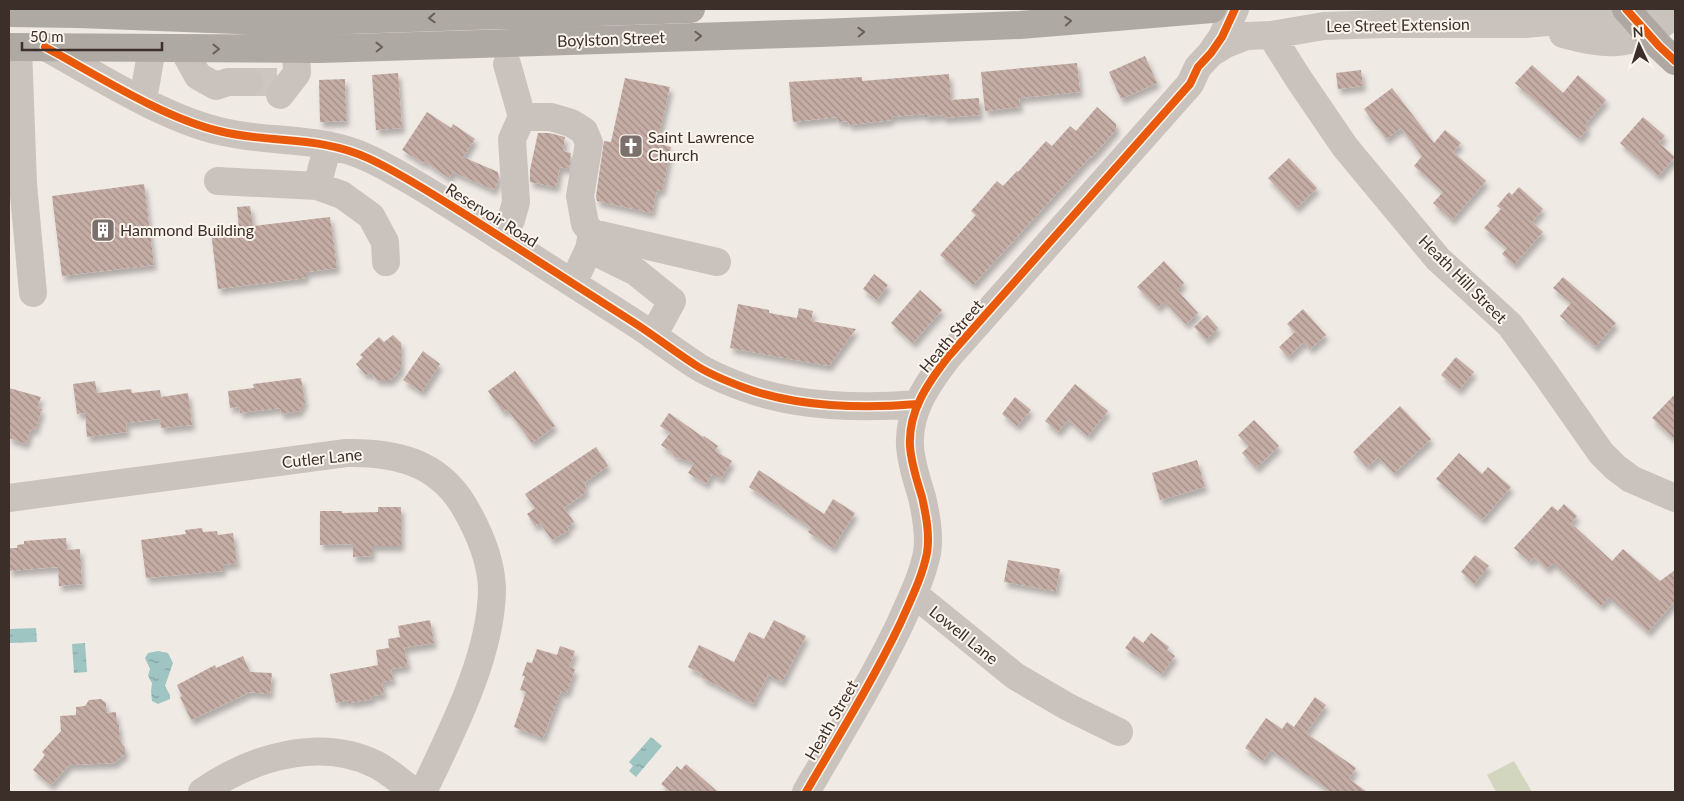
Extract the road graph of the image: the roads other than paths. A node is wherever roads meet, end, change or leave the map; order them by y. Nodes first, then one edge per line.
1 (691, 9) edge
2 (1212, 9) edge
3 (1236, 9) edge
4 (584, 11) edge
5 (510, 12) edge
6 (1675, 12) edge
7 (9, 13) edge
8 (146, 13) edge
9 (271, 15) edge
10 (375, 15) edge
11 (1636, 21) edge
12 (1271, 35) junction
13 (13, 47) edge
14 (45, 47) junction
15 (152, 48) junction
16 (183, 48) junction
17 (296, 49) junction
18 (1211, 54) junction
19 (1675, 61) edge
20 (507, 64) dead end
21 (1190, 84) junction
22 (283, 86) dead end
23 (249, 89) tunnel mouth
24 (143, 100) junction
25 (15, 106) edge
26 (522, 117) junction
27 (328, 145) junction
28 (218, 181) dead end
29 (317, 186) junction
30 (500, 237) junction
31 (590, 241) junction
32 (386, 262) dead end
33 (717, 262) dead end
34 (573, 283) junction
35 (33, 293) dead end
36 (653, 336) junction
37 (917, 404) junction
38 (9, 498) edge
39 (1675, 498) edge
40 (914, 594) junction
41 (1119, 732) dead end
42 (202, 792) edge
43 (415, 792) edge
44 (423, 792) edge
45 (806, 792) edge

1 - 4 highway, Boylston Street
17 -> 2 highway, Boylston Street
3 - 18 street, Heath Street
4 - 5 highway, Boylston Street
5 -> 10 highway, Boylston Street
6 - 11 street, Lee Street Extension
7 - 8 highway, Boylston Street
8 - 9 highway, Boylston Street
9 - 10 highway, Boylston Street
11 - 12 street, Lee Street Extension
11 - 19 main road
12 - 18 street, Lee Street Extension
12 - 21 street, Lee Street Extension
12 - 39 street, Heath Hill Street
13 - 14 highway, Boylston Street
13 - 25 street
14 - 15 highway, Boylston Street
14 - 24 street, Reservoir Road
15 - 16 highway, Boylston Street
15 - 24 street
16 -> 17 highway, Boylston Street
16 - 23 street
17 - 22 street
18 - 21 street, Heath Street
20 - 26 street
21 - 37 street, Heath Street
24 - 27 street, Reservoir Road
25 - 35 street
26 - 30 street
26 - 31 street
27 - 29 street
27 - 30 street, Reservoir Road
28 - 29 street
29 - 32 street
30 - 34 street, Reservoir Road
31 - 33 street
31 - 34 street
31 - 36 street
34 - 36 street, Reservoir Road
36 - 37 street, Reservoir Road
37 - 40 street, Heath Street
38 - 44 street, Cutler Lane
40 - 41 street, Lowell Lane
40 - 45 street, Heath Street
42 - 43 street

